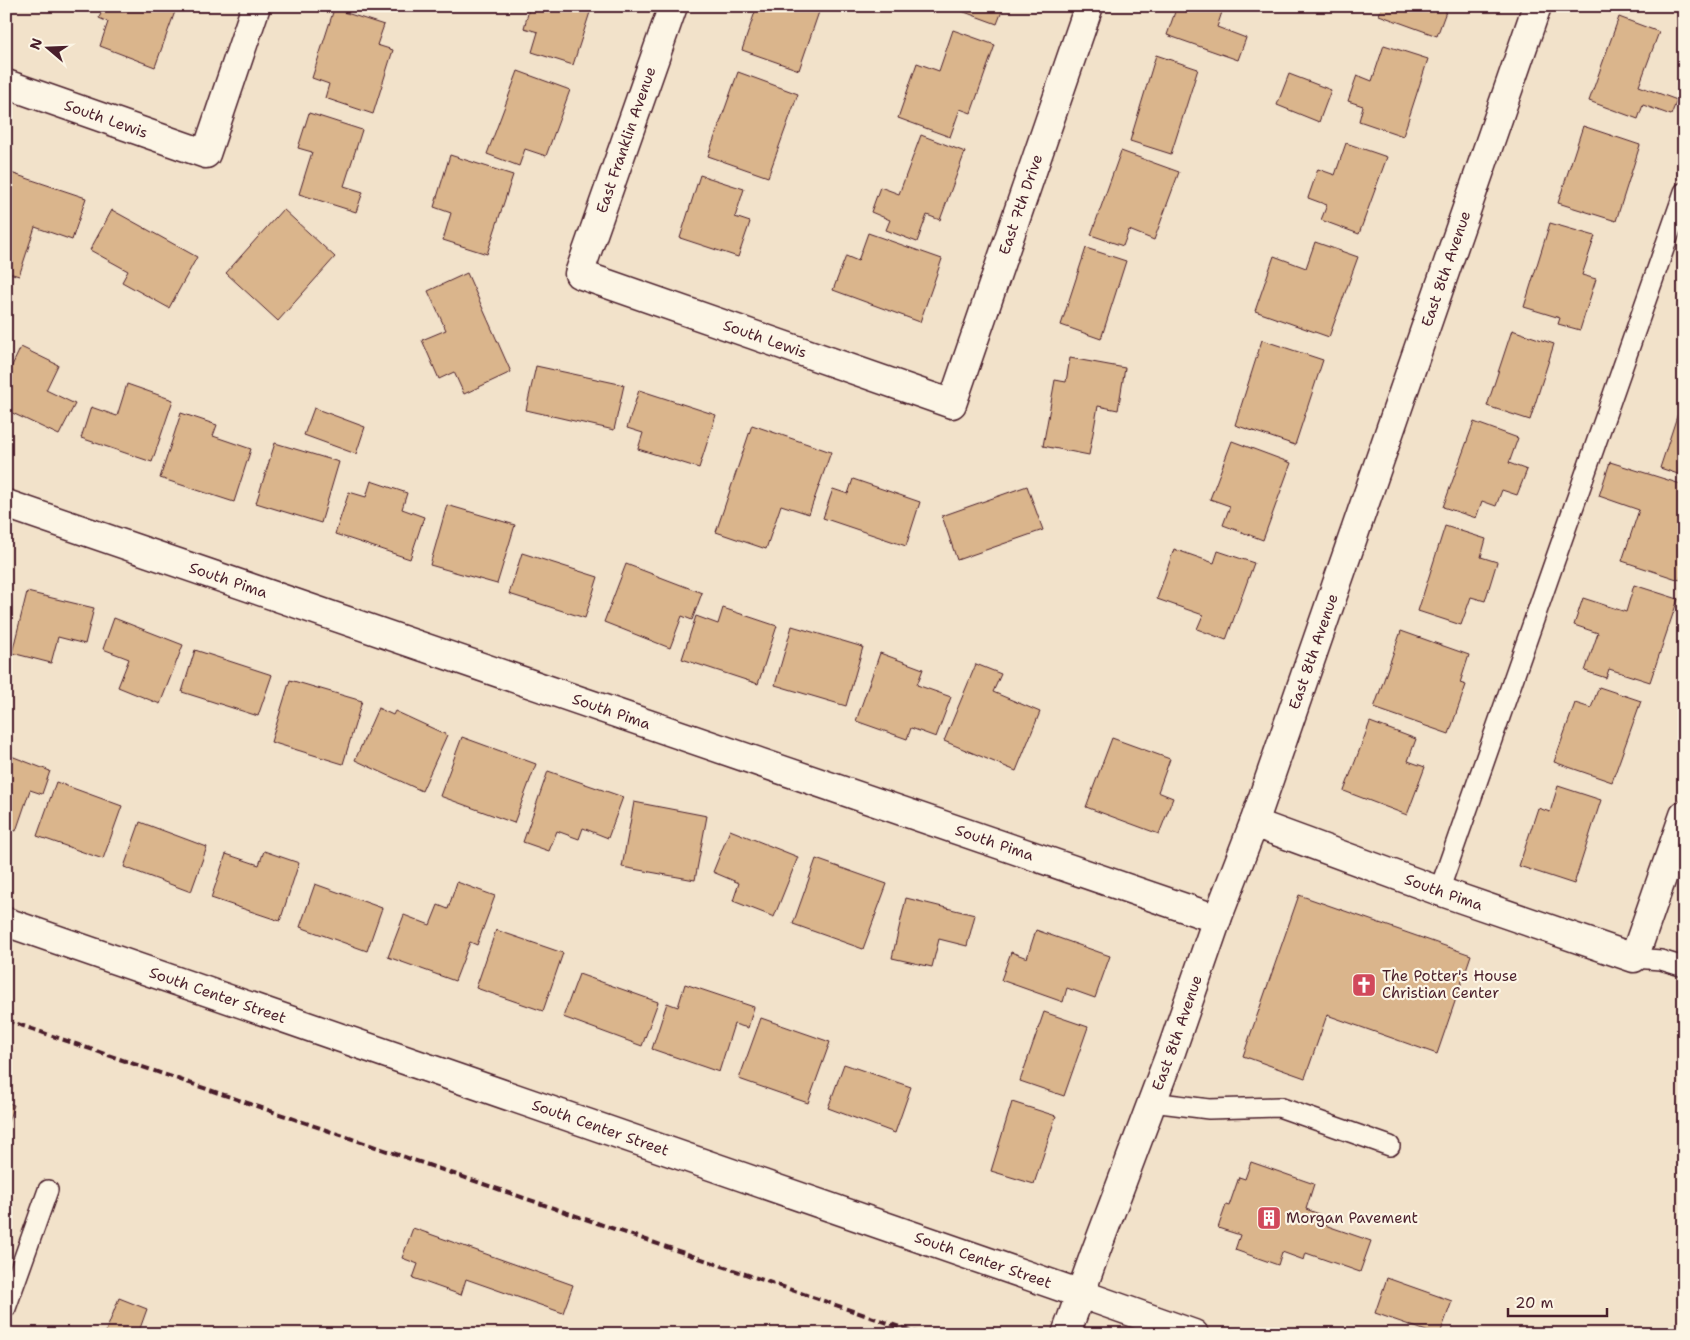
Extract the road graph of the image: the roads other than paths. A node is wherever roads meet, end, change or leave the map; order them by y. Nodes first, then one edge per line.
1 (256, 6) edge
2 (673, 6) edge
3 (1090, 6) edge
4 (1538, 6) edge
5 (6, 84) edge
6 (1684, 192) edge
7 (579, 274) joint
8 (952, 404) joint
9 (6, 504) edge
10 (1684, 815) edge
11 (1254, 823) junction
12 (1439, 891) junction
13 (1217, 919) junction
14 (6, 922) edge
15 (1634, 958) junction
16 (1684, 968) edge
17 (1152, 1102) junction
18 (1390, 1146) dead end
19 (48, 1190) dead end
20 (1081, 1294) junction
21 (6, 1308) edge
22 (1066, 1334) edge
23 (1194, 1334) edge

1 - 5 street, South Lewis
2 - 7 street, East Franklin Avenue
3 - 8 street, East 7th Drive
4 - 11 street, East 8th Avenue
6 - 12 lane
7 - 8 street, South Lewis
9 - 13 street, South Pima
10 - 15 street
11 - 12 street, South Pima
11 - 13 street, East 8th Avenue
12 - 15 street, South Pima
13 - 17 street, East 8th Avenue
14 - 20 street, South Center Street
15 - 16 lane
17 - 18 lane
17 - 20 street, East 8th Avenue
19 - 21 lane
20 - 22 street, East 8th Avenue
20 - 23 street, South Center Street

